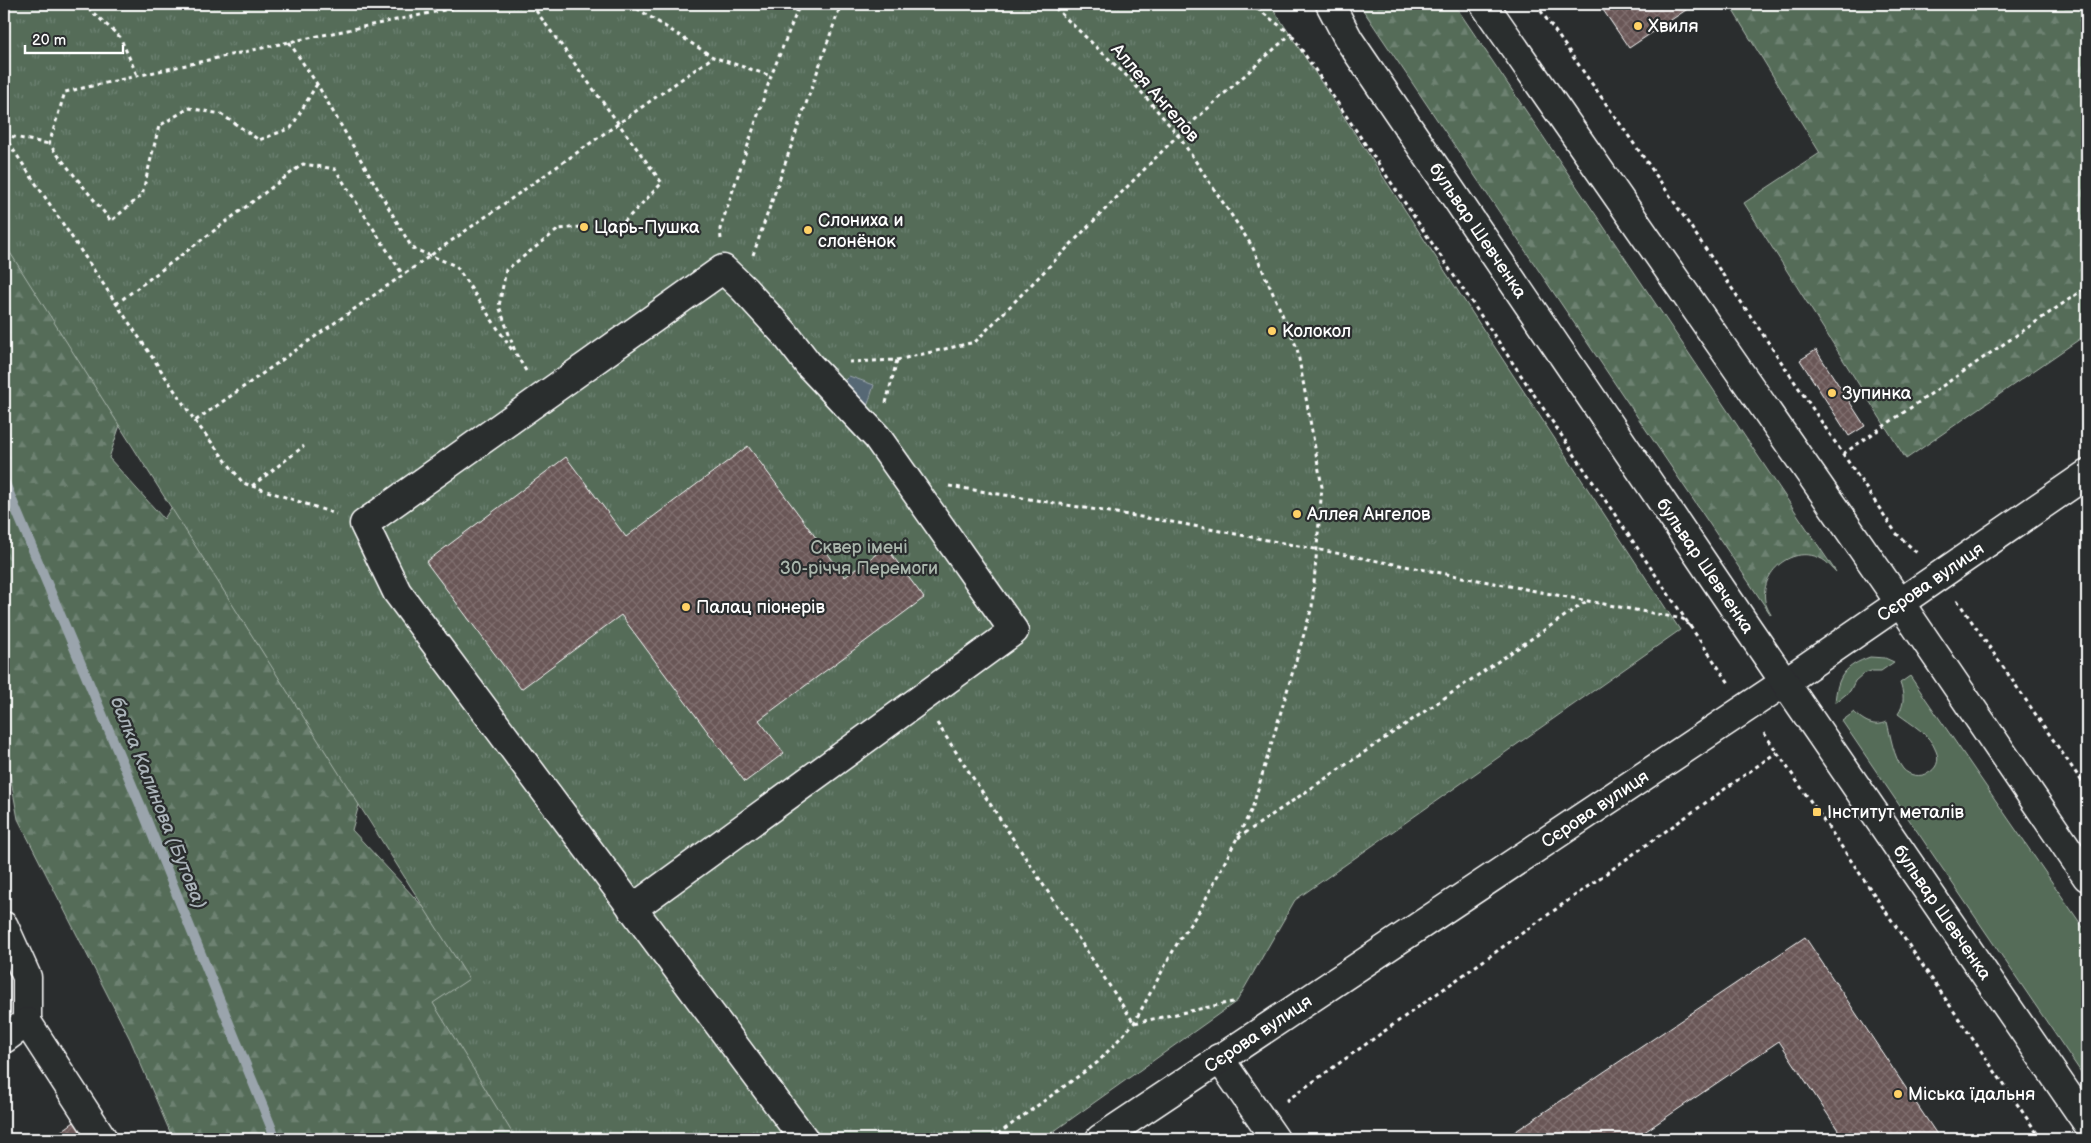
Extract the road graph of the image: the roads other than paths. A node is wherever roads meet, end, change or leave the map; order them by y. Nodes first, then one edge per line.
1 (1330, 4) edge
2 (1484, 4) edge
3 (2087, 474) edge
4 (1900, 603) junction
5 (1784, 682) junction
6 (2087, 877) edge
7 (632, 910) junction
8 (4, 926) edge
9 (27, 1022) junction
10 (4, 1039) edge
11 (1219, 1058) junction
12 (2087, 1123) edge
13 (1268, 1129) edge
14 (103, 1139) edge
15 (804, 1139) edge
16 (1100, 1139) edge

1 - 5 main road, бульвар Шевченка
2 - 4 main road
3 - 4 main road, Сєрова вулиця
4 - 5 main road, Сєрова вулиця
4 - 6 main road
5 - 11 main road, Сєрова вулиця
5 - 12 main road, бульвар Шевченка
7 - 7 main road
7 - 15 main road
8 - 9 main road
9 - 10 main road
9 - 14 main road
11 - 13 main road
11 - 16 main road, Сєрова вулиця

